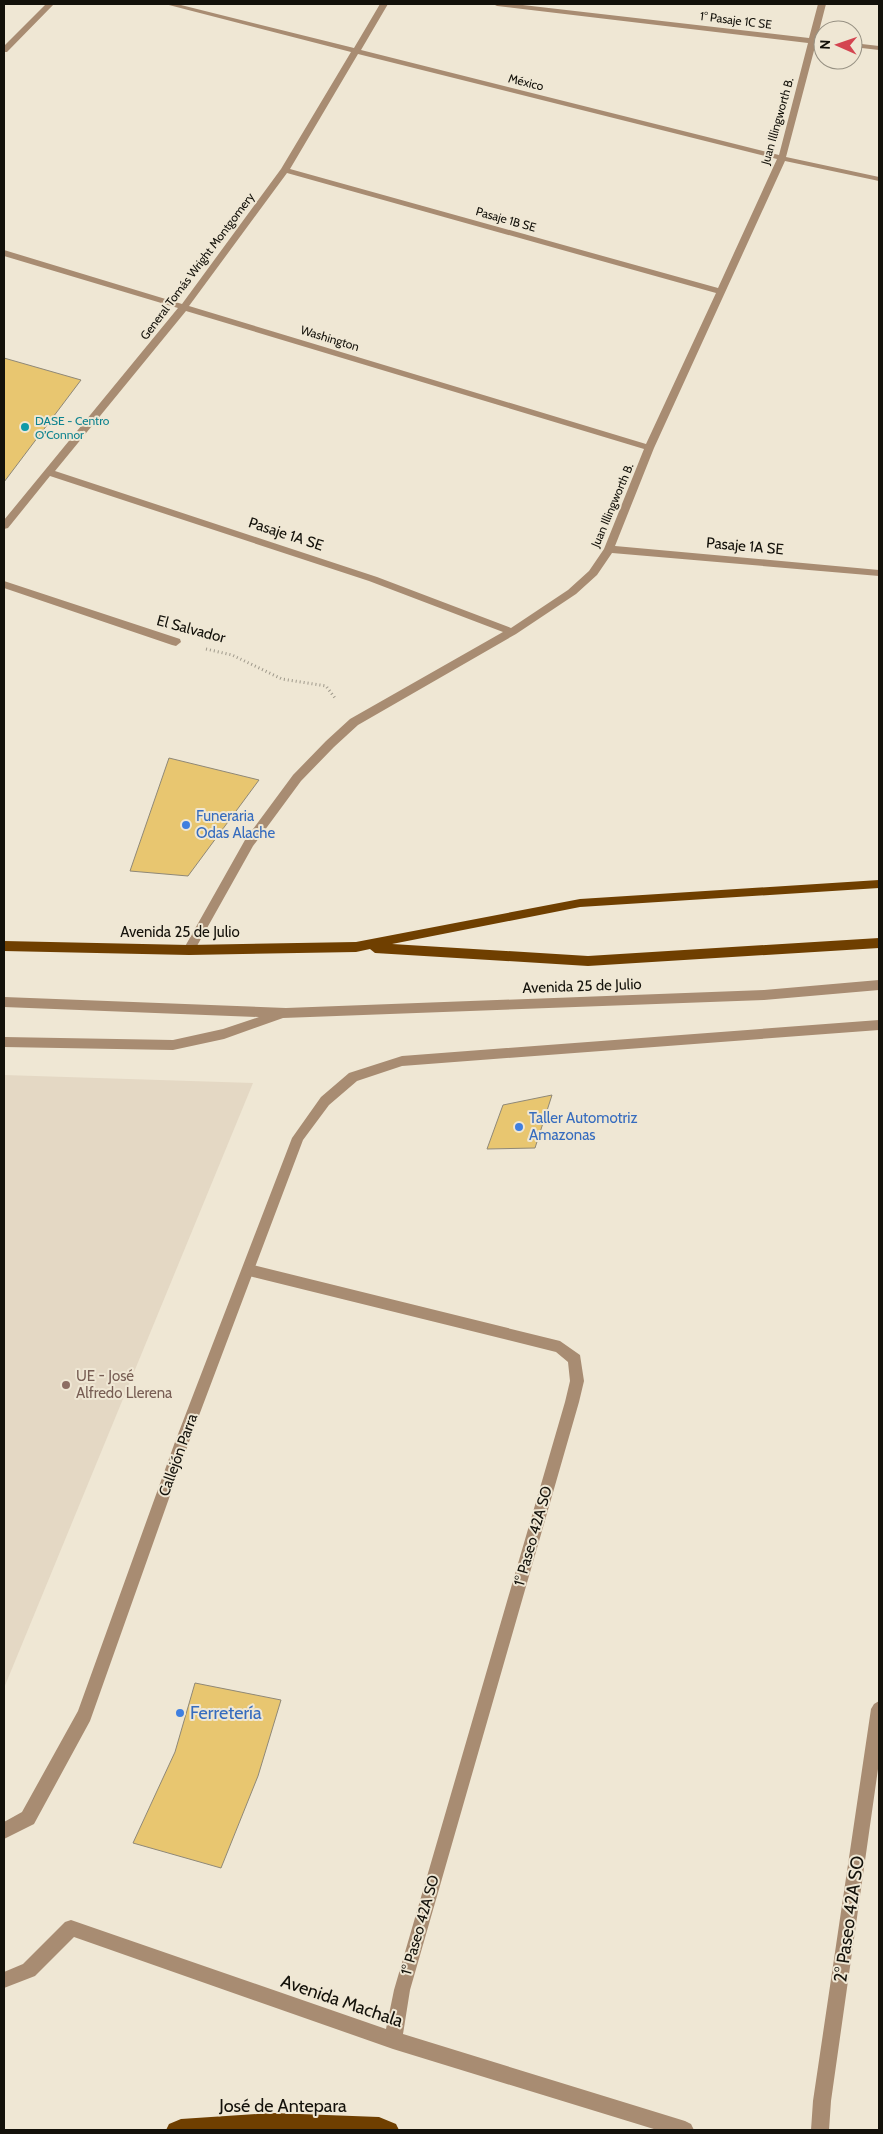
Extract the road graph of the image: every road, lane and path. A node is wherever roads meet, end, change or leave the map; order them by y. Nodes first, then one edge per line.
1 (50, 4) edge
2 (169, 4) edge
3 (384, 4) edge
4 (497, 4) edge
5 (822, 4) edge
6 (812, 41) junction
7 (863, 46) edge
8 (879, 48) edge
9 (4, 50) edge
10 (356, 51) junction
11 (782, 158) junction
12 (285, 170) junction
13 (879, 179) edge
14 (4, 253) edge
15 (721, 292) junction
16 (184, 308) junction
17 (649, 448) junction
18 (49, 472) junction
19 (4, 526) edge
20 (609, 549) junction
21 (879, 573) edge
22 (4, 584) edge
23 (512, 632) junction
24 (176, 642) joint
25 (354, 722) junction
26 (879, 884) edge
27 (879, 943) edge
28 (4, 946) edge
29 (356, 947) junction
30 (189, 950) junction
31 (879, 985) edge
32 (4, 1002) edge
33 (286, 1013) junction
34 (879, 1025) edge
35 (4, 1042) edge
36 (249, 1270) junction
37 (879, 1708) edge
38 (4, 1831) edge
39 (4, 1980) edge
40 (392, 2040) junction
41 (176, 2130) edge
42 (390, 2130) edge
43 (685, 2130) edge
44 (820, 2130) edge

1 - 9 street
2 - 10 street, México
3 - 10 street, General Tomás Wright Montgomery
4 - 6 street, 1° Pasaje 1C SE
5 - 6 street, Juan Illingworth B.
6 - 11 street, Juan Illingworth B.
7 - 8 street
10 - 11 street, México
10 - 12 street, General Tomás Wright Montgomery
11 - 13 street, México
11 - 15 street, Juan Illingworth B.
12 - 15 street, Pasaje 1B SE
12 - 16 street, General Tomás Wright Montgomery
14 - 16 street, Washington
15 - 17 street, Juan Illingworth B.
16 - 17 street, Washington
16 - 18 street, General Tomás Wright Montgomery
17 - 20 street, Juan Illingworth B.
18 - 19 street, General Tomás Wright Montgomery
18 - 23 street, Pasaje 1A SE
20 - 21 street, Pasaje 1A SE
20 - 23 street, Juan Illingworth B.
22 - 24 street, El Salvador
23 - 25 street, Juan Illingworth B.
24 - 25 path, El Salvador
25 - 30 street, Juan Illingworth B.
26 - 29 main road, Avenida 25 de Julio
27 - 29 main road, Avenida 25 de Julio
28 - 30 main road, Avenida 25 de Julio
29 - 30 main road, Avenida 25 de Julio
31 - 33 street, Avenida 25 de Julio
32 - 33 street, Avenida 25 de Julio
33 - 35 street, Avenida 25 de Julio
34 - 36 street, Callejón Parra
36 - 38 street, Callejón Parra
36 - 40 street, 1° Paseo 42A SO
37 - 44 street, 2° Paseo 42A SO
39 - 40 street, Avenida Machala
40 - 43 street, Avenida Machala
41 - 42 main road, José de Antepara

